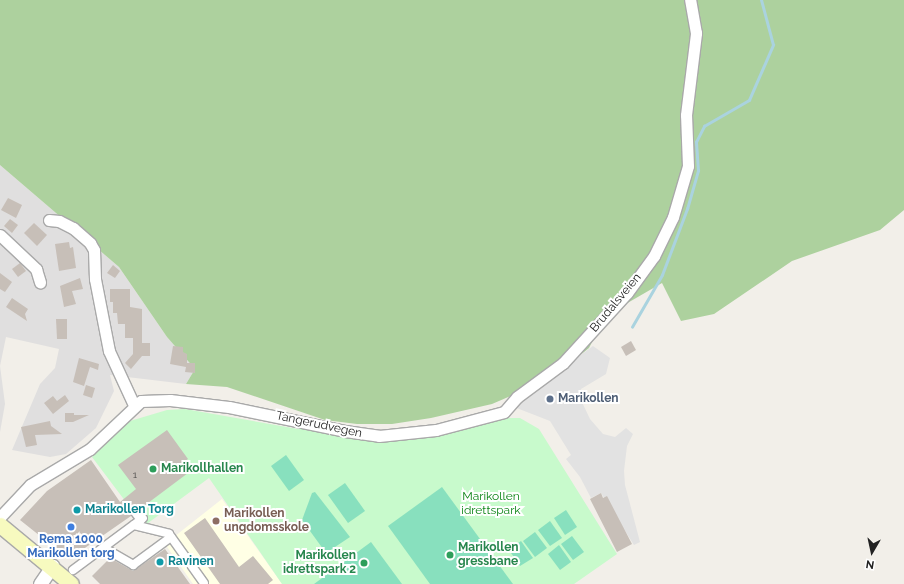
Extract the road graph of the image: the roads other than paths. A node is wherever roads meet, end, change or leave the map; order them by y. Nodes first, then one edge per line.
1 (690, 0) edge
2 (49, 220) dead end
3 (0, 235) edge
4 (40, 282) dead end
5 (134, 405) junction
6 (504, 412) joint
7 (135, 512) dead end
8 (0, 517) edge
9 (0, 525) edge
10 (134, 525) junction
11 (172, 537) junction
12 (104, 548) junction
13 (52, 566) junction
14 (65, 579) edge
15 (204, 583) dead end
16 (40, 584) edge

1 - 6 street, Brudalsveien
2 - 5 street
3 - 4 street
5 - 6 street, Tangerudvegen
5 - 8 street, Tangerudvegen
7 - 10 street
9 - 13 main road
10 - 11 street
10 - 12 street
11 - 12 street
11 - 15 street
12 - 14 street
13 - 14 main road
13 - 16 street

